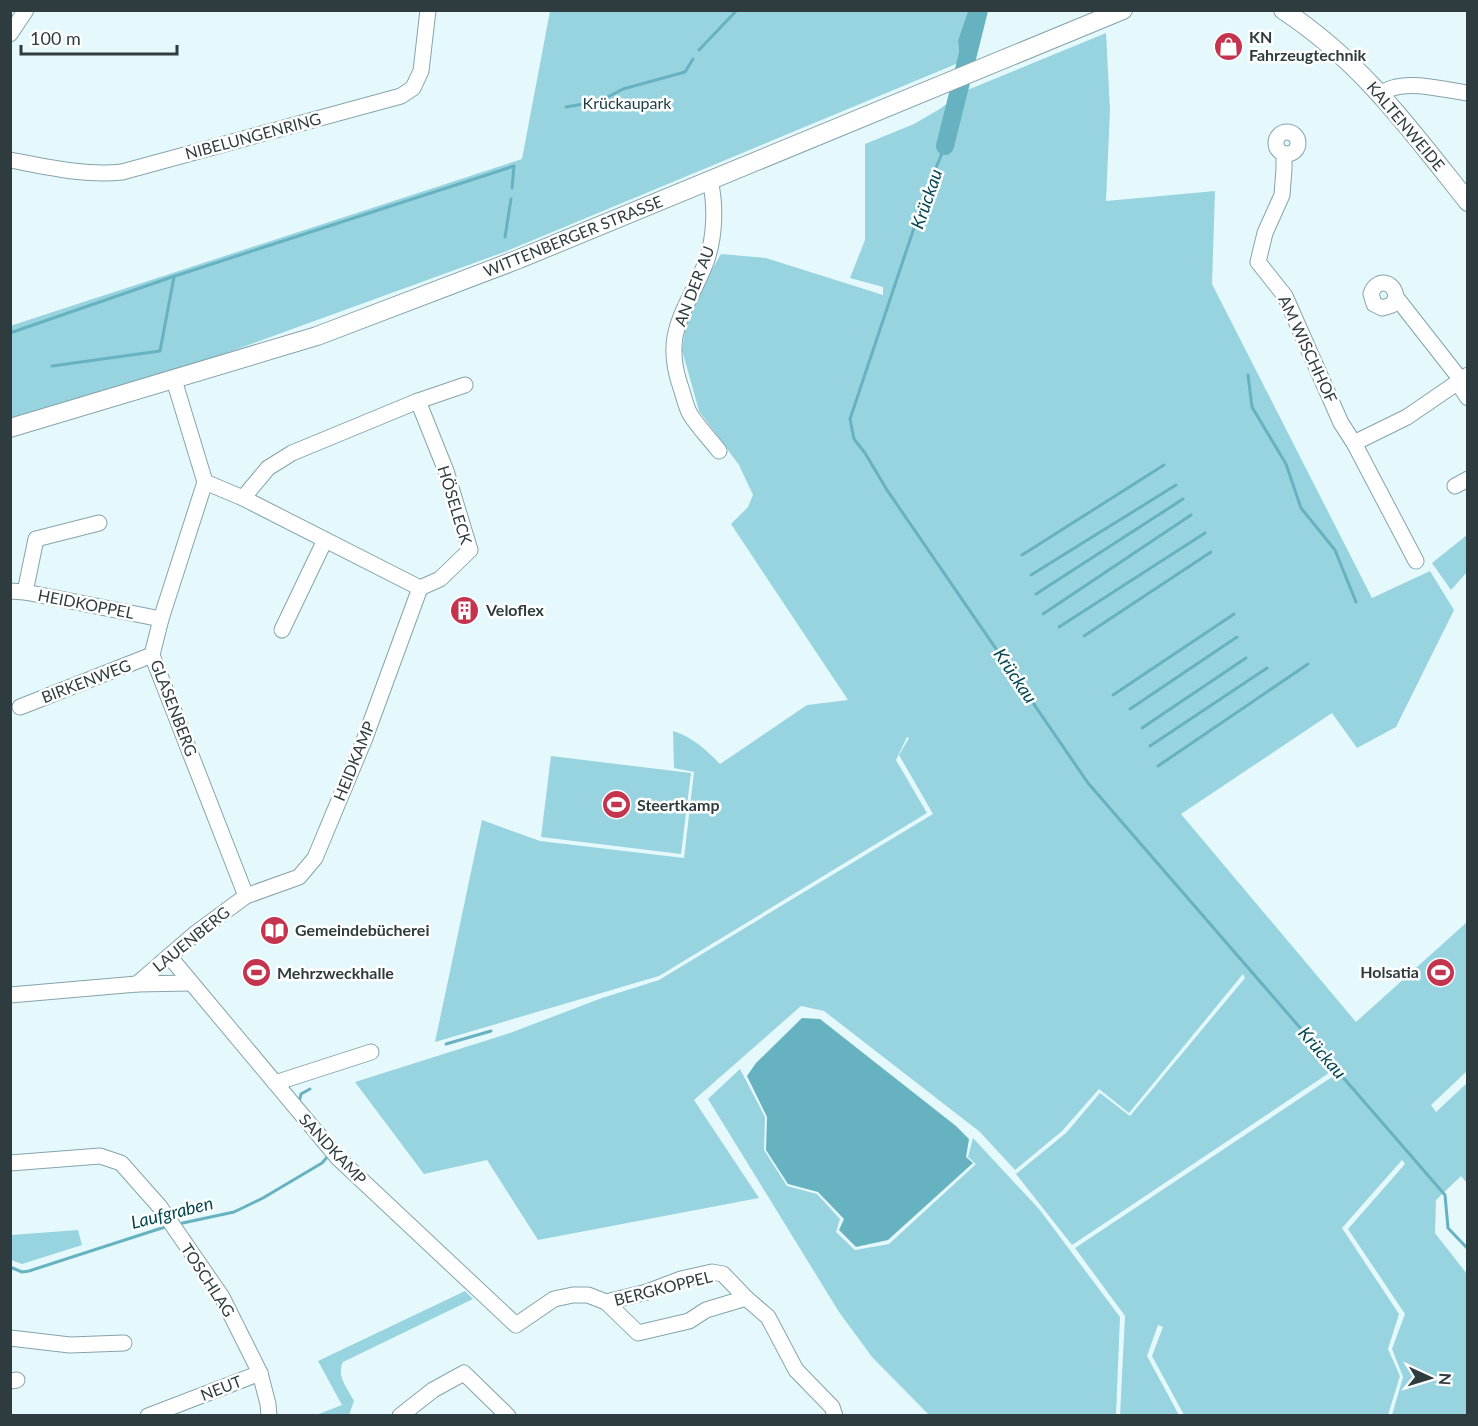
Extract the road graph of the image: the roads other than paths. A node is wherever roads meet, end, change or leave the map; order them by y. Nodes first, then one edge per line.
1 (26, 10) edge
2 (428, 10) edge
3 (1123, 10) edge
4 (1282, 10) edge
5 (10, 34) edge
6 (1467, 93) edge
7 (1381, 94) junction
8 (1284, 154) dead end
9 (10, 160) edge
10 (710, 180) junction
11 (1467, 202) edge
12 (1396, 297) dead end
13 (1464, 378) edge
14 (174, 380) junction
15 (465, 385) dead end
16 (1467, 398) edge
17 (418, 401) junction
18 (10, 428) edge
19 (1354, 443) junction
20 (719, 451) dead end
21 (205, 482) junction
22 (243, 498) junction
23 (99, 522) dead end
24 (325, 540) junction
25 (1416, 561) dead end
26 (420, 588) junction
27 (18, 591) edge
28 (161, 620) junction
29 (282, 630) dead end
30 (152, 655) junction
31 (20, 707) dead end
32 (246, 896) junction
33 (169, 956) junction
34 (190, 983) junction
35 (137, 984) junction
36 (10, 995) edge
37 (370, 1052) dead end
38 (275, 1083) junction
39 (10, 1163) edge
40 (746, 1298) junction
41 (606, 1302) junction
42 (516, 1324) joint
43 (10, 1338) edge
44 (124, 1343) dead end
45 (260, 1373) junction
46 (148, 1416) edge
47 (269, 1416) edge
48 (400, 1416) edge
49 (508, 1416) edge
50 (835, 1416) edge

1 - 5 street
2 - 9 street, NIBELUNGENRING
3 - 10 main road, WITTENBERGER STRASSE
4 - 7 main road, KALTENWEIDE
6 - 7 street
7 - 11 main road, KALTENWEIDE
8 - 19 street, AM WISCHHOF
10 - 14 main road, WITTENBERGER STRASSE
10 - 20 street, AN DER AU
12 - 13 street
13 - 16 street
13 - 19 street
14 - 18 main road, WITTENBERGER STRASSE
14 - 21 street
15 - 17 street
17 - 22 street
17 - 26 street, HÖSELECK
19 - 25 street, AM WISCHHOF
21 - 22 street
21 - 28 street, GLASENBERG
22 - 24 street
23 - 27 street
24 - 26 street
24 - 29 street
26 - 32 street, HEIDKAMP
27 - 28 street, HEIDKOPPEL
28 - 30 street, GLASENBERG
30 - 31 street, BIRKENWEG
30 - 32 street, GLASENBERG
32 - 33 street, LAUENBERG
33 - 34 street, SANDKAMP
33 - 35 street, LAUENBERG
34 - 35 street, LAUENBERG
34 - 38 street, SANDKAMP
35 - 36 street, LAUENBERG
37 - 38 street
38 - 42 street, SANDKAMP
39 - 45 street, TOSCHLAG
40 - 41 street, BERGKOPPEL
40 - 41 street, BERGKOPPEL
40 - 50 street, BERGKOPPEL
41 - 42 street, BERGKOPPEL
43 - 44 street
45 - 46 street, NEUT
45 - 47 street, TOSCHLAG
48 - 49 street

